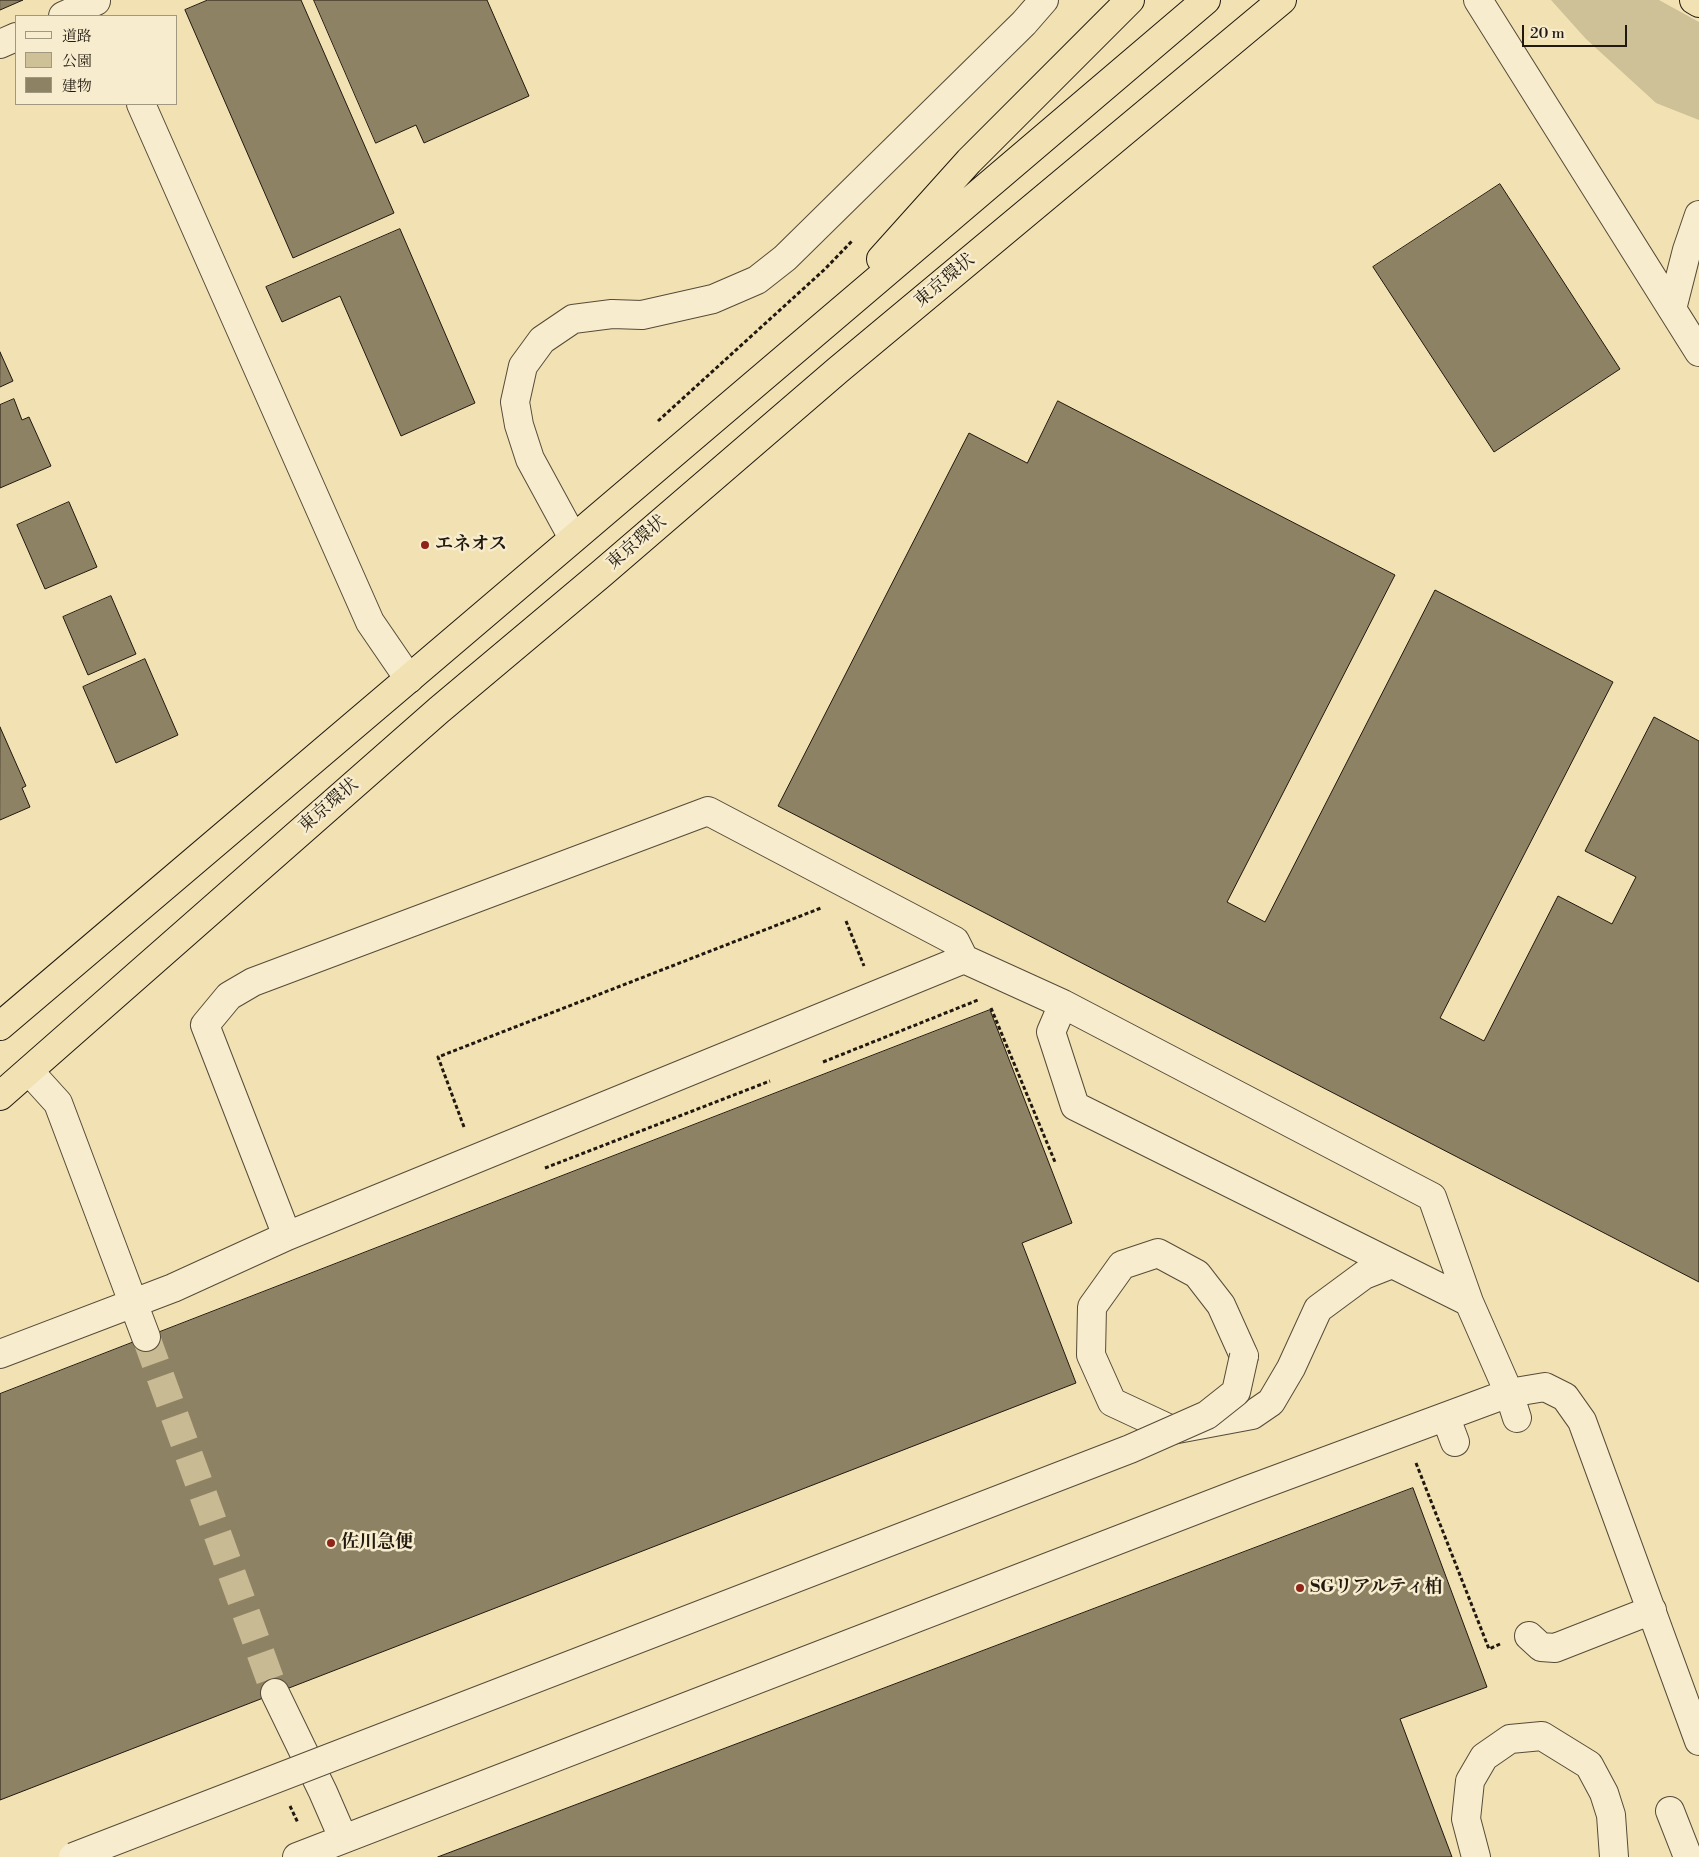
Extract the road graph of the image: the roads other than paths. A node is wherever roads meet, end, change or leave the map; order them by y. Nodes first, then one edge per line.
1 (1044, 0) edge
2 (1130, 0) edge
3 (1206, 0) edge
4 (1282, 0) edge
5 (1478, 0) edge
6 (1694, 0) edge
7 (1699, 3) edge
8 (98, 6) edge
9 (66, 15) edge
10 (15, 37) edge
11 (0, 44) edge
12 (141, 105) edge
13 (1699, 215) edge
14 (1672, 309) junction
15 (812, 337) junction
16 (1699, 352) edge
17 (573, 538) junction
18 (408, 679) junction
19 (964, 959) junction
20 (1062, 1004) junction
21 (0, 1026) edge
22 (29, 1072) junction
23 (0, 1096) edge
24 (287, 1236) junction
25 (1392, 1264) junction
26 (1469, 1302) junction
27 (134, 1303) junction
28 (146, 1337) tunnel mouth
29 (0, 1354) edge
30 (1509, 1393) junction
31 (1517, 1418) dead end
32 (1652, 1610) junction
33 (1530, 1636) dead end
34 (275, 1693) tunnel mouth
35 (1699, 1741) edge
36 (1670, 1811) dead end
37 (343, 1838) junction
38 (73, 1857) edge
39 (297, 1857) edge
40 (1476, 1857) edge
41 (1614, 1857) edge
42 (1688, 1857) edge

1 - 17 street
2 - 15 highway
3 - 15 highway
4 - 22 highway, 東京環状
5 - 14 street
6 - 7 highway
8 - 9 street
10 - 11 street
12 - 18 street
13 - 14 street
14 - 16 street
15 - 17 highway
17 - 18 highway
18 - 21 highway
19 - 20 street
19 - 24 street
19 - 24 street
20 - 25 street
20 - 26 street
22 - 23 highway, 東京環状
22 - 27 street
24 - 27 street
25 - 26 street
25 - 38 street, bridge
26 - 30 street
27 - 28 street
27 - 29 street
30 - 31 street
30 - 32 street
30 - 37 street
32 - 33 street
32 - 35 street
34 - 37 street
36 - 42 street
37 - 39 street
40 - 41 street

